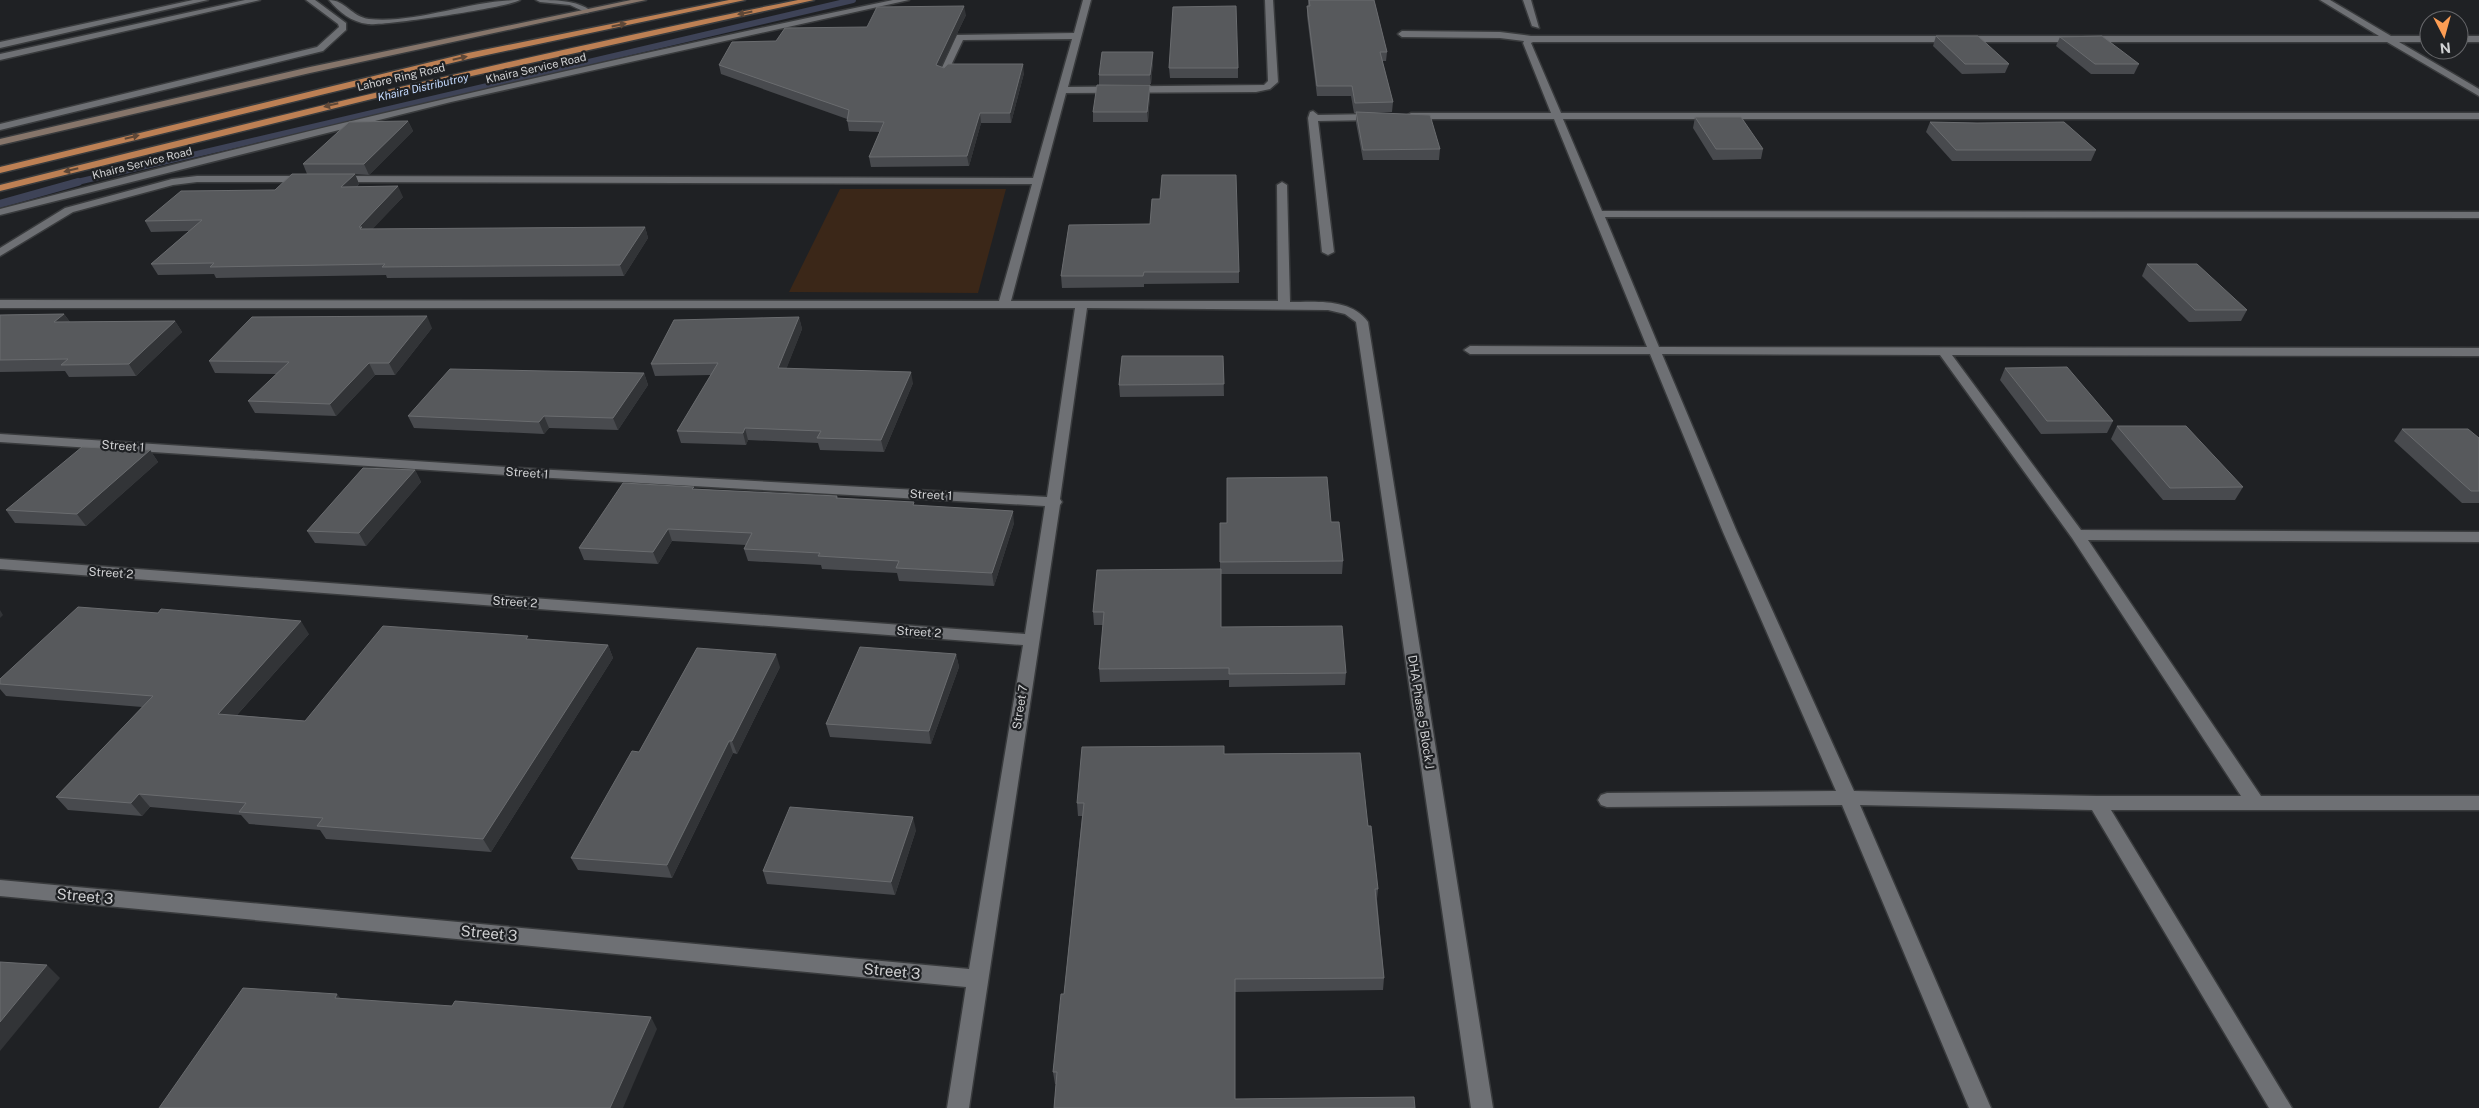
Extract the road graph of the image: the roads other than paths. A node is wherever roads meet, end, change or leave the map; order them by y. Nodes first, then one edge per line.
1 (180, 0) edge
2 (204, 0) edge
3 (232, 0) edge
4 (256, 0) edge
5 (310, 0) edge
6 (333, 0) edge
7 (516, 0) edge
8 (540, 0) edge
9 (642, 0) edge
10 (741, 0) edge
11 (810, 0) edge
12 (905, 0) edge
13 (1087, 0) edge
14 (1269, 0) edge
15 (1527, 0) edge
16 (2324, 0) edge
17 (587, 11) junction
18 (1533, 33) junction
19 (1402, 34) dead end
20 (1076, 36) junction
21 (2390, 39) junction
22 (2419, 39) edge
23 (0, 40) edge
24 (0, 45) edge
25 (0, 52) edge
26 (0, 57) edge
27 (943, 74) edge
28 (1062, 90) junction
29 (2479, 93) edge
30 (1403, 116) edge
31 (1558, 116) junction
32 (2479, 116) edge
33 (1383, 117) edge
34 (0, 127) edge
35 (0, 142) edge
36 (0, 170) edge
37 (1036, 181) junction
38 (1282, 185) dead end
39 (0, 188) edge
40 (0, 212) edge
41 (1598, 214) junction
42 (2479, 215) edge
43 (1328, 252) dead end
44 (0, 253) edge
45 (0, 304) edge
46 (1004, 304) junction
47 (1284, 304) junction
48 (1082, 306) junction
49 (1470, 350) dead end
50 (1654, 350) junction
51 (1944, 352) junction
52 (2479, 352) edge
53 (0, 438) edge
54 (1054, 502) junction
55 (2077, 535) junction
56 (2479, 537) edge
57 (0, 564) edge
58 (1030, 640) junction
59 (1848, 798) junction
60 (1607, 800) dead end
61 (2097, 803) junction
62 (2256, 803) junction
63 (2479, 803) edge
64 (0, 888) edge
65 (977, 979) junction
66 (958, 1108) edge
67 (1482, 1108) edge
68 (1980, 1108) edge
69 (2280, 1108) edge

1 - 23 street
2 - 24 street
3 - 25 street
4 - 26 street
5 - 34 street
6 - 7 street
8 - 17 street
9 - 17 street
36 -> 10 highway, Lahore Ring Road
11 -> 39 highway, Lahore Ring Road
12 - 40 street, Khaira Service Road
13 - 20 street
14 - 28 street
15 - 18 street
16 - 21 street
17 - 35 street
18 - 19 street
18 - 21 street
18 - 31 street
20 - 27 street
20 - 28 street
21 - 22 street
21 - 29 street
28 - 37 street
30 - 31 street
31 - 32 street
31 - 41 street
33 - 43 street
37 - 44 street
37 - 46 street
38 - 47 street
41 - 42 street
41 - 50 street
45 - 46 street
46 - 48 street
47 - 48 street
47 - 67 street, DHA Phase 5 Block J
48 - 54 street, Street 7
49 - 50 street
50 - 51 street
50 - 59 street
51 - 52 street
51 - 55 street
53 - 54 street, Street 1
54 - 58 street, Street 7
55 - 56 street
55 - 62 street
57 - 58 street, Street 2
58 - 65 street, Street 7
59 - 60 street
59 - 61 street
59 - 68 street
61 - 62 street
61 - 69 street
62 - 63 street
64 - 65 street, Street 3
65 - 66 street, Street 7

